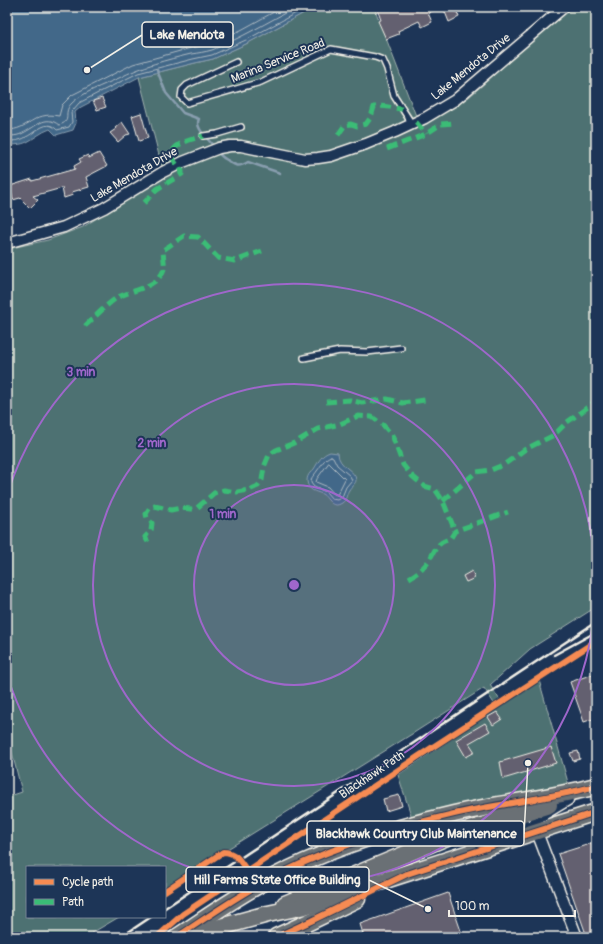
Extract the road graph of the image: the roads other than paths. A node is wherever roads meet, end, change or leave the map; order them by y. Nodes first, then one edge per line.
1 (564, 7) edge
2 (236, 62) dead end
3 (412, 124) junction
4 (241, 126) dead end
5 (206, 136) dead end
6 (7, 243) edge
7 (401, 348) dead end
8 (304, 358) dead end
9 (596, 786) edge
10 (596, 791) edge
11 (568, 800) junction
12 (596, 812) edge
13 (483, 825) junction
14 (535, 831) junction
15 (407, 874) junction
16 (268, 914) junction
17 (177, 937) edge
18 (183, 937) edge
19 (276, 937) edge
20 (576, 937) edge

1 - 3 street, Lake Mendota Drive
2 - 3 lane, Marina Service Road
3 - 6 street, Lake Mendota Drive
4 - 5 lane
7 - 8 lane
9 - 17 main road
10 - 11 main road
11 - 13 main road
11 - 14 street
12 - 14 main road
13 - 14 street
13 - 16 main road
14 - 15 main road
14 - 20 street
15 - 16 main road
15 - 19 main road
16 - 18 main road

